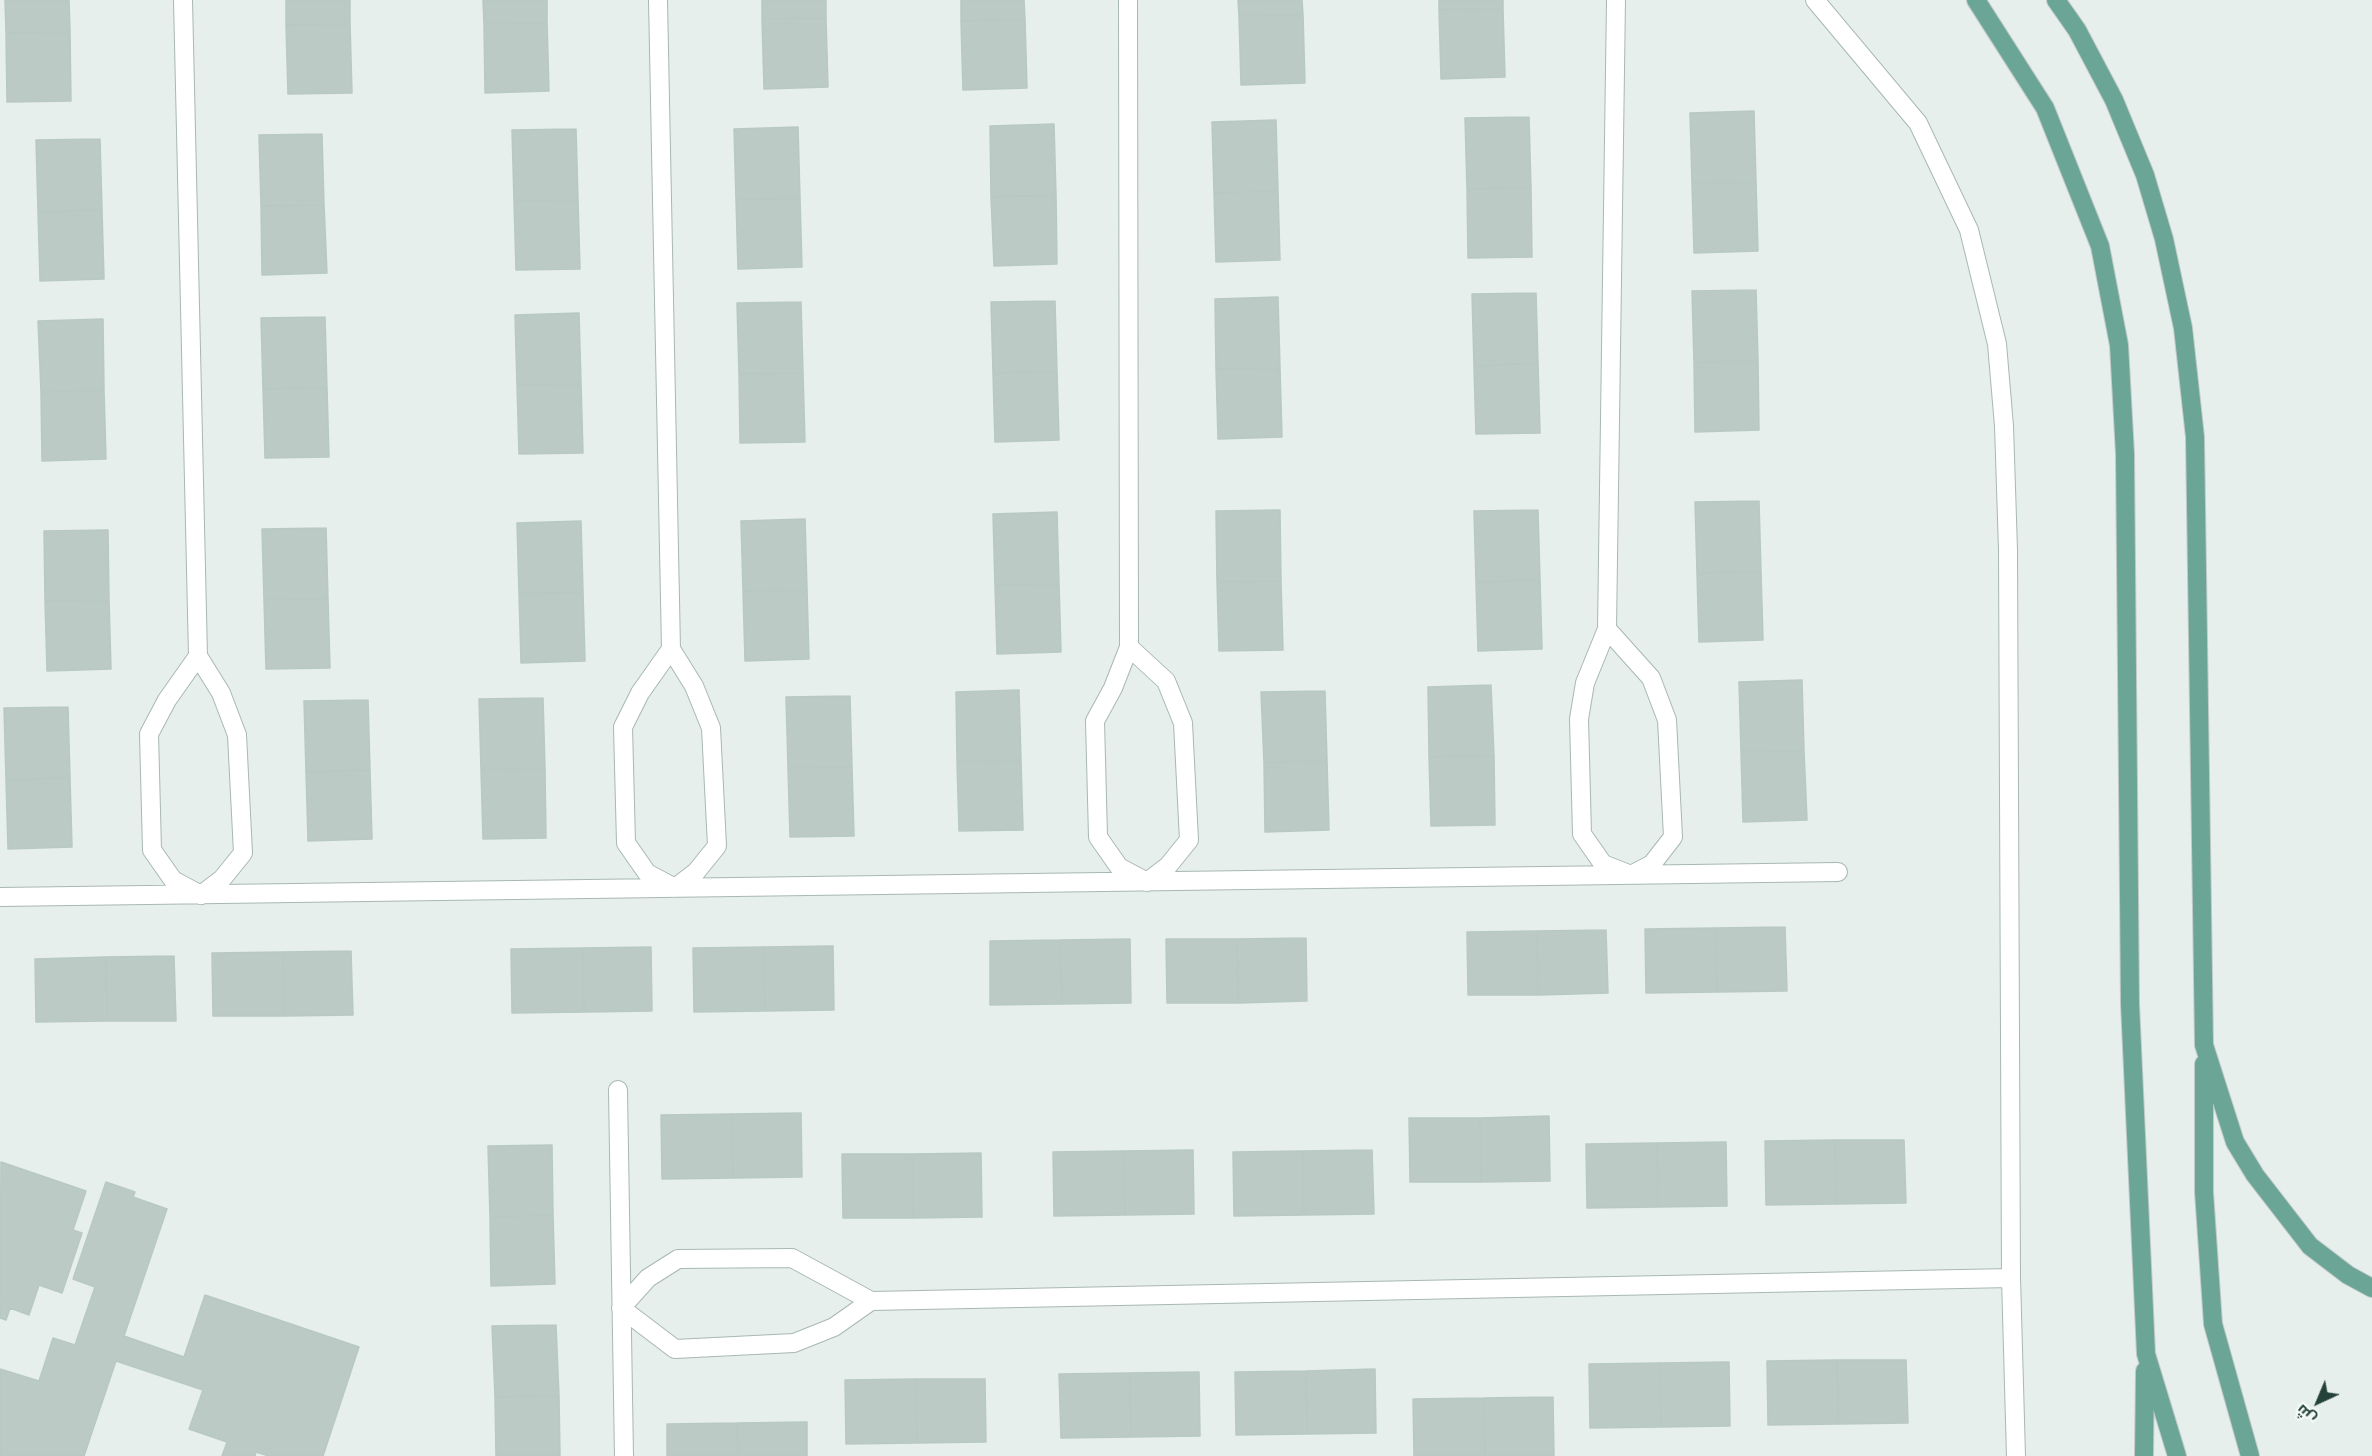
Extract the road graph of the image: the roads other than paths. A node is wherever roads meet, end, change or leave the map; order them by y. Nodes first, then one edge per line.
1 (183, 0) edge
2 (658, 0) edge
3 (1128, 0) edge
4 (1616, 0) edge
5 (1815, 0) edge
6 (1976, 0) edge
7 (2055, 0) edge
8 (1607, 629) junction
9 (1129, 647) junction
10 (671, 649) junction
11 (198, 656) junction
12 (1838, 872) dead end
13 (1631, 875) junction
14 (1147, 882) junction
15 (675, 888) junction
16 (201, 895) junction
17 (0, 897) edge
18 (2204, 1045) junction
19 (618, 1089) dead end
20 (2011, 1278) junction
21 (2372, 1288) edge
22 (871, 1301) junction
23 (621, 1308) junction
24 (2146, 1354) junction
25 (624, 1456) edge
26 (2016, 1456) edge
27 (2144, 1456) edge
28 (2177, 1456) edge
29 (2250, 1456) edge

1 - 11 street
2 - 10 street
3 - 9 street
4 - 8 street
5 - 20 street
6 - 24 main road
7 - 18 main road
8 - 13 street
8 - 13 street
9 - 14 street
9 - 14 street
10 - 15 street
10 - 15 street
11 - 16 street
11 - 16 street
12 - 13 street
13 - 14 street
14 - 15 street
15 - 16 street
16 - 17 street
18 - 21 main road
18 - 29 main road
19 - 23 street
20 - 22 street
20 - 26 street
22 - 23 street
22 - 23 street
23 - 25 street
24 - 27 main road
24 - 28 main road

